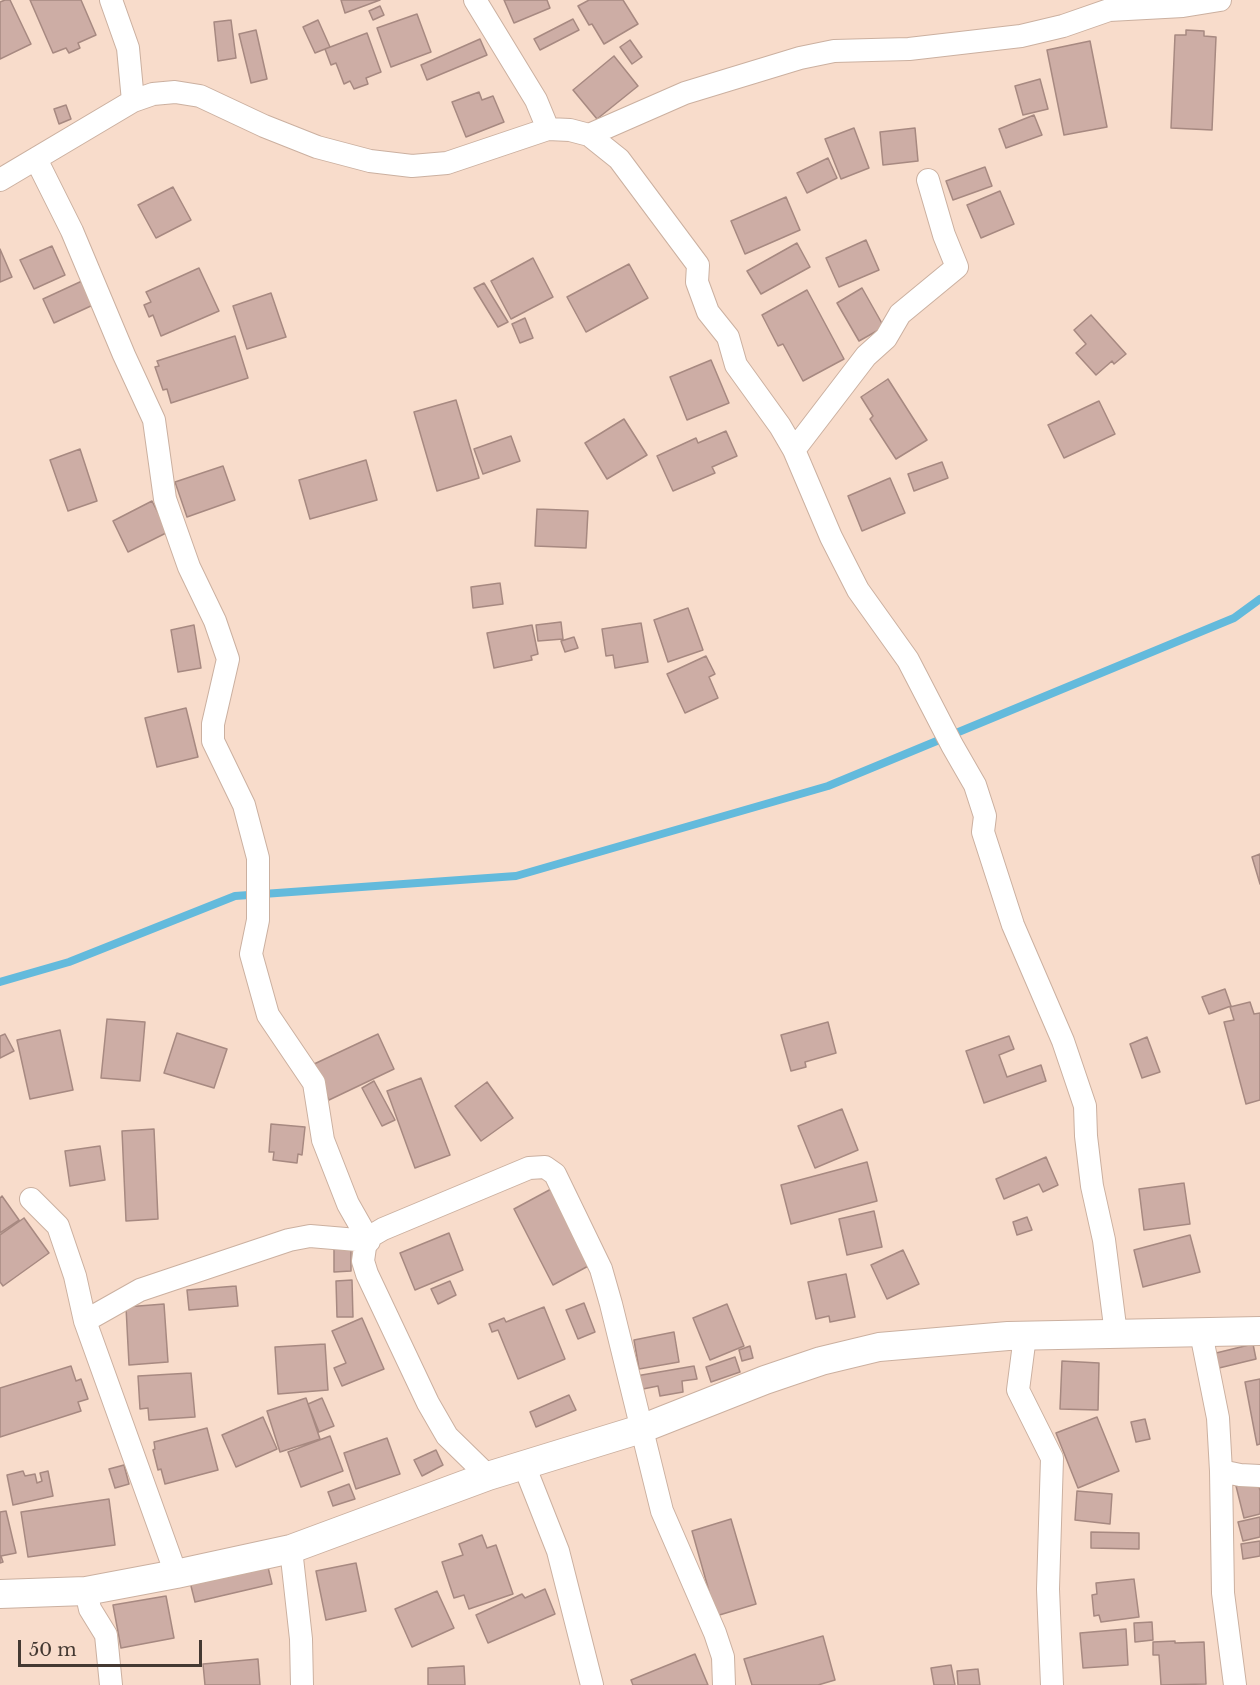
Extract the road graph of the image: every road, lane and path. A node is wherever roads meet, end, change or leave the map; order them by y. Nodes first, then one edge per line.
1 (111, 0) edge
2 (475, 0) edge
3 (1220, 0) edge
4 (133, 101) junction
5 (548, 129) junction
6 (589, 135) junction
7 (36, 159) junction
8 (0, 180) edge
9 (928, 180) dead end
10 (794, 450) junction
11 (31, 1199) dead end
12 (369, 1241) junction
13 (85, 1320) junction
14 (1260, 1331) edge
15 (1201, 1332) junction
16 (1116, 1334) junction
17 (1025, 1336) junction
18 (641, 1429) junction
19 (524, 1465) junction
20 (1221, 1471) junction
21 (488, 1476) junction
22 (1260, 1476) edge
23 (291, 1549) junction
24 (176, 1574) junction
25 (86, 1591) junction
26 (0, 1594) edge
27 (111, 1685) edge
28 (302, 1685) edge
29 (592, 1685) edge
30 (724, 1685) edge
31 (1052, 1685) edge
32 (1235, 1685) edge

1 - 4 street
2 - 5 street
3 - 6 street
4 - 5 street
4 - 7 street
5 - 6 street
6 - 10 street
7 - 8 street
7 - 12 street
9 - 10 street
10 - 16 street
11 - 13 street
12 - 13 street
12 - 18 street
12 - 21 street
13 - 24 street
14 - 15 street
15 - 16 street
15 - 20 street
16 - 17 street
17 - 18 street
17 - 31 street
18 - 19 street
18 - 30 street
19 - 21 street
19 - 29 street
20 - 22 street
20 - 32 street
21 - 23 street
23 - 24 street
23 - 28 street
24 - 25 street
25 - 26 street
25 - 27 street

